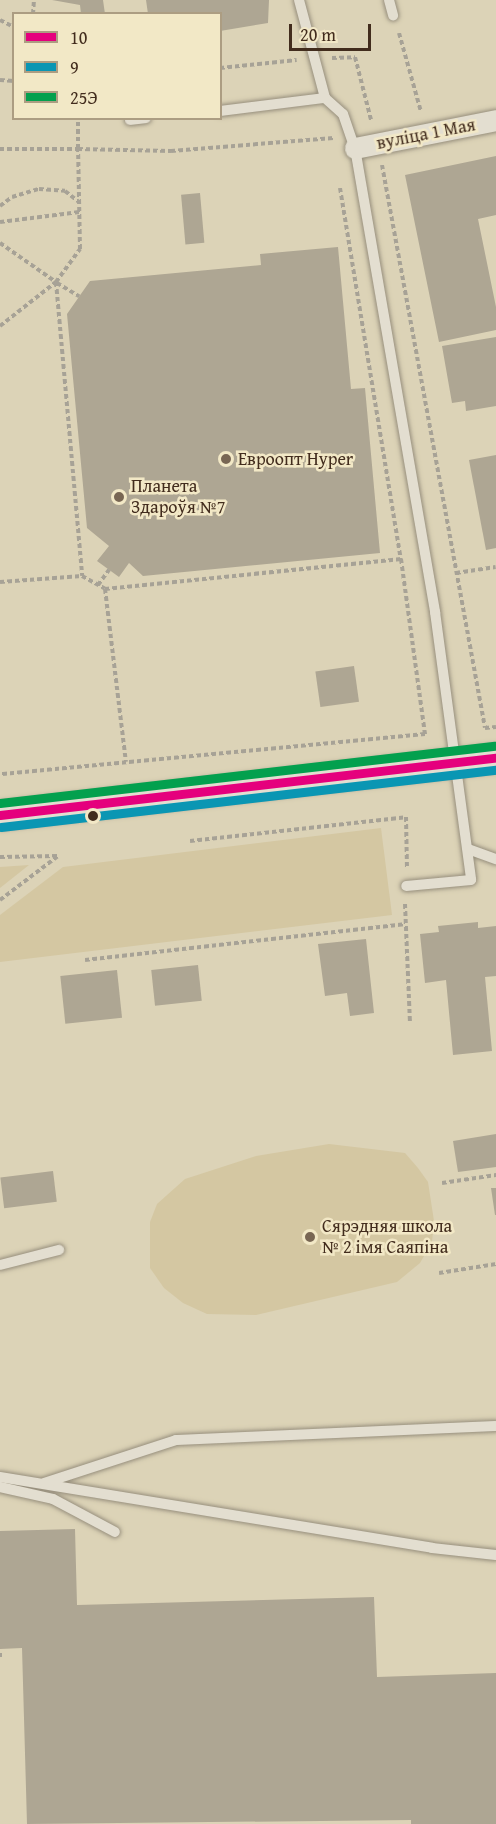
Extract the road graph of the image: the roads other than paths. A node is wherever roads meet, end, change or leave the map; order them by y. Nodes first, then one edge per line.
1 (299, 0) edge
2 (389, 0) edge
3 (393, 15) road end
4 (325, 98) junction
5 (222, 111) edge
6 (496, 120) edge
7 (355, 148) junction
8 (496, 758) edge
9 (457, 762) junction
10 (0, 815) edge
11 (468, 849) junction
12 (496, 860) edge
13 (406, 886) dead end
14 (59, 1250) dead end
15 (0, 1265) edge
16 (496, 1426) edge
17 (0, 1477) edge
18 (40, 1484) junction
19 (0, 1487) edge
20 (115, 1532) dead end
21 (496, 1555) edge

1 - 4 lane
2 - 3 lane
4 - 5 lane
4 - 7 lane
6 - 7 street, вуліца 1 Мая
7 - 9 lane
8 - 9 street
9 - 10 street
9 - 11 lane
11 - 12 lane
11 - 13 lane
14 - 15 lane
16 - 18 lane
17 - 18 lane
18 - 21 lane
19 - 20 lane

